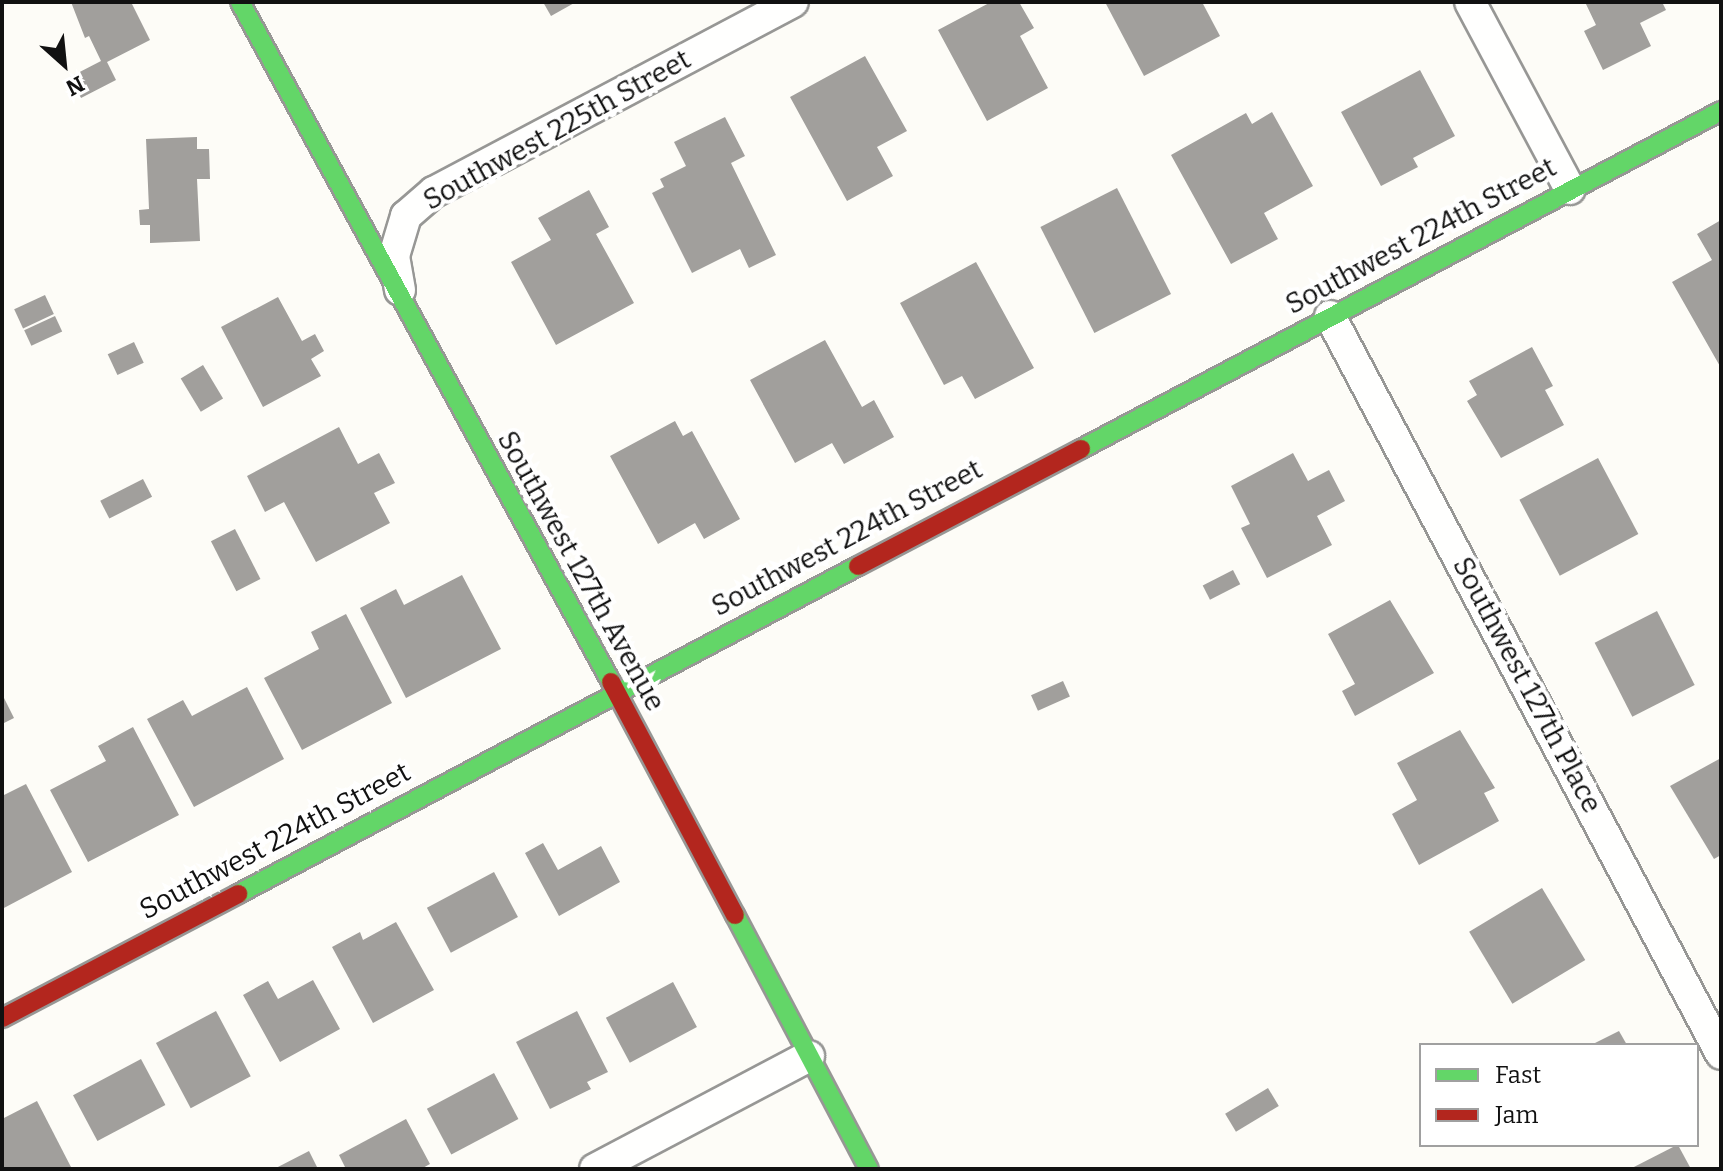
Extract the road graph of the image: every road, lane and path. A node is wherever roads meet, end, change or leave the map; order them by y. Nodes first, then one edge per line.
1 (240, 2) edge
2 (793, 2) edge
3 (1470, 2) edge
4 (1721, 111) edge
5 (1570, 189) junction
6 (403, 308) junction
7 (1330, 316) junction
8 (615, 691) junction
9 (2, 1018) edge
10 (1721, 1054) edge
11 (809, 1056) junction
12 (595, 1169) edge
13 (869, 1169) edge

1 - 6 street, Southwest 127th Avenue
2 - 6 street, Southwest 225th Street
3 - 5 street
4 - 5 street, Southwest 224th Street
5 - 7 street, Southwest 224th Street
6 - 8 street, Southwest 127th Avenue
7 - 8 street, Southwest 224th Street
7 - 10 street, Southwest 127th Place
8 - 9 street, Southwest 224th Street
8 - 11 street, Southwest 127th Avenue
11 - 12 street
11 - 13 street, Southwest 127th Avenue

